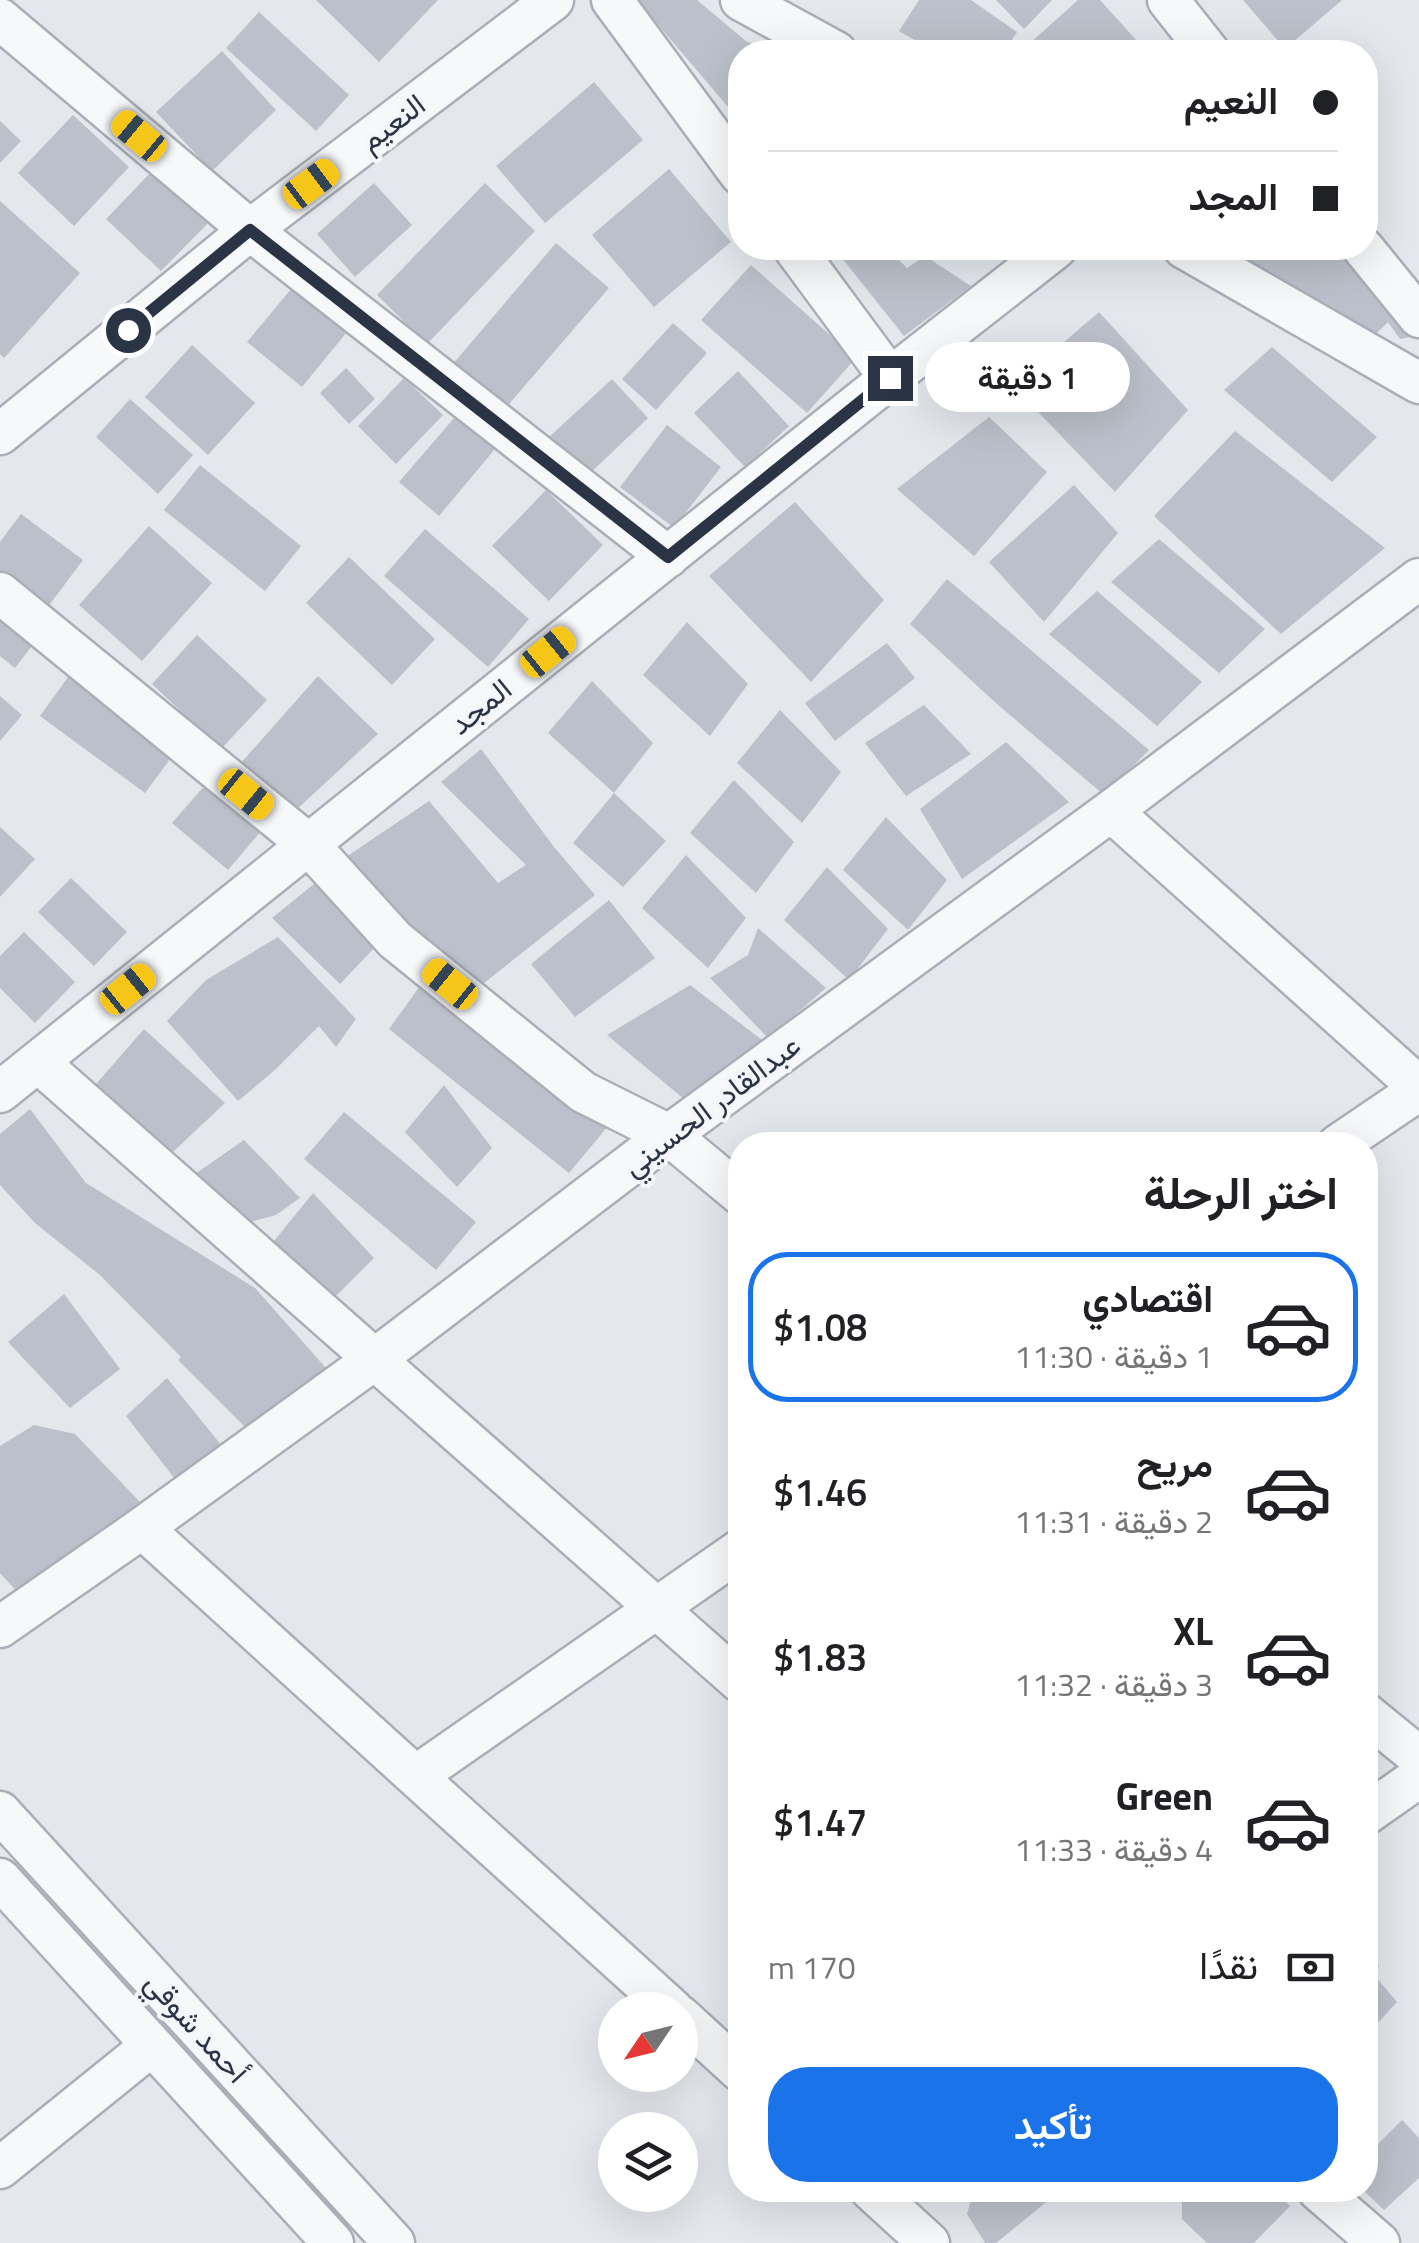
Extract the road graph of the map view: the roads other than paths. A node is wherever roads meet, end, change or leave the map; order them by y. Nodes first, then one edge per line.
1 (553, 0) edge
2 (612, 0) edge
3 (740, 0) edge
4 (1168, 0) edge
5 (0, 19) edge
6 (814, 40) edge
7 (1199, 40) edge
8 (728, 158) edge
9 (250, 230) junction
10 (803, 260) edge
11 (1041, 260) edge
12 (1205, 260) edge
13 (1374, 260) edge
14 (1419, 317) edge
15 (890, 378) junction
16 (1419, 383) edge
17 (0, 434) edge
18 (668, 557) junction
19 (1419, 578) edge
20 (0, 592) edge
21 (1111, 811) junction
22 (308, 844) junction
23 (38, 1062) junction
24 (1419, 1089) edge
25 (0, 1092) edge
26 (1357, 1132) edge
27 (669, 1135) junction
28 (728, 1184) edge
29 (375, 1359) junction
30 (142, 1528) junction
31 (728, 1558) edge
32 (655, 1608) junction
33 (0, 1626) edge
34 (728, 1672) edge
35 (1378, 1724) edge
36 (1419, 1758) edge
37 (416, 1776) junction
38 (1419, 1778) edge
39 (1378, 1806) edge
40 (0, 1812) edge
41 (0, 1879) edge
42 (653, 1992) edge
43 (698, 2032) edge
44 (151, 2046) junction
45 (728, 2060) edge
46 (0, 2168) edge
47 (884, 2202) edge
48 (1332, 2202) edge
49 (333, 2243) edge
50 (394, 2243) edge
51 (929, 2243) edge
52 (1379, 2243) edge

1 - 9 street, النعيم
2 - 8 street
3 - 6 street
4 - 7 street
5 - 9 street
9 - 17 street, النعيم
9 - 18 street
10 - 15 street
11 - 15 street, المجد
12 - 16 street
13 - 14 street
15 - 18 street, المجد
18 - 22 street, المجد
19 - 21 street, عبدالقادر الحسيني
20 - 22 street
21 - 24 street
21 - 27 street, عبدالقادر الحسيني
22 - 23 street, المجد
22 - 27 street
23 - 25 street, المجد
23 - 29 street
24 - 26 street
27 - 28 street
27 - 29 street, عبدالقادر الحسيني
29 - 30 street, عبدالقادر الحسيني
29 - 32 street
30 - 33 street, عبدالقادر الحسيني
30 - 37 street
31 - 32 street
32 - 34 street
32 - 37 street
35 - 36 street
37 - 42 street
38 - 39 street
40 - 50 street, أحمد شوقي
41 - 44 street, أحمد شوقي
43 - 45 street
44 - 46 street
44 - 49 street, أحمد شوقي
47 - 51 street
48 - 52 street

